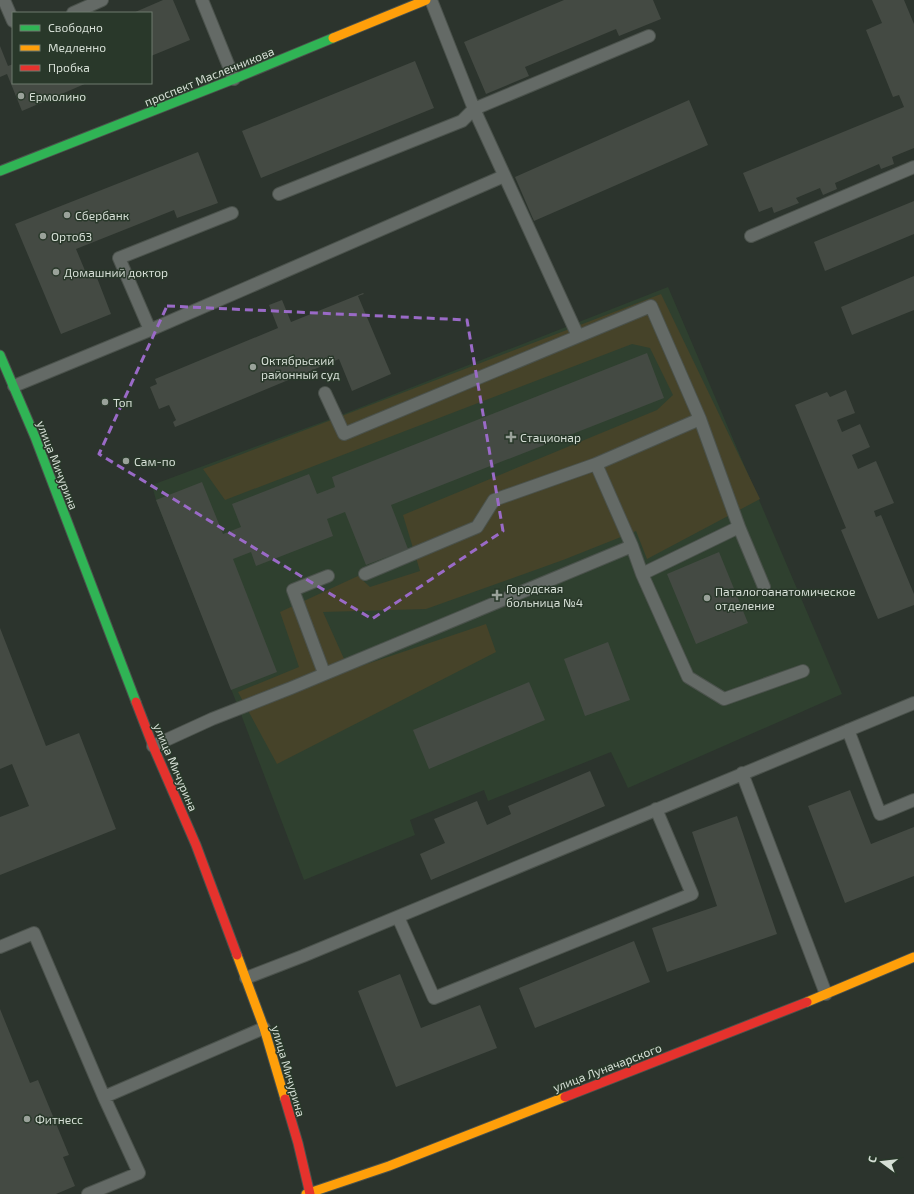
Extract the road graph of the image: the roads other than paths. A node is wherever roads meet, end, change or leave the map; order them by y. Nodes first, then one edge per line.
1 (4, 0) edge
2 (102, 0) edge
3 (202, 0) edge
4 (426, 0) edge
5 (431, 0) edge
6 (75, 12) edge
7 (12, 19) edge
8 (649, 36) dead end
9 (234, 80) junction
10 (474, 109) junction
11 (914, 167) edge
12 (0, 171) edge
13 (504, 176) junction
14 (279, 194) dead end
15 (232, 213) dead end
16 (750, 236) dead end
17 (150, 330) junction
18 (578, 336) junction
19 (0, 355) edge
20 (14, 386) junction
21 (325, 393) dead end
22 (700, 419) junction
23 (596, 464) junction
24 (740, 527) junction
25 (632, 546) junction
26 (365, 574) dead end
27 (642, 574) junction
28 (328, 576) dead end
29 (764, 587) dead end
30 (803, 671) dead end
31 (324, 674) junction
32 (914, 703) edge
33 (848, 730) junction
34 (153, 746) junction
35 (742, 773) junction
36 (914, 800) edge
37 (656, 809) junction
38 (398, 917) junction
39 (0, 947) edge
40 (914, 957) edge
41 (246, 978) junction
42 (826, 994) junction
43 (264, 1028) junction
44 (104, 1098) junction
45 (308, 1193) edge
46 (88, 1194) edge

1 - 7 lane
2 - 6 lane
3 - 9 lane
4 - 9 main road, проспект Масленникова
5 - 10 lane
8 - 10 lane
9 - 12 main road, проспект Масленникова
10 - 13 lane
10 - 14 lane
11 - 16 lane
13 - 17 lane
13 - 18 lane
15 - 17 lane
17 - 20 lane
18 - 21 lane
18 - 22 lane
19 - 20 main road, улица Мичурина
20 - 34 main road, улица Мичурина
22 - 23 lane
22 - 24 lane
23 - 25 lane
23 - 26 lane
24 - 27 lane
24 - 29 lane
25 - 27 lane
25 - 31 lane
27 - 30 lane
28 - 31 lane
31 - 34 lane
32 - 33 lane
33 - 35 lane
33 - 36 lane
34 - 41 main road, улица Мичурина
35 - 37 lane
35 - 42 lane
37 - 38 lane
37 - 38 lane
38 - 41 lane
39 - 44 lane
40 - 42 main road, улица Луначарского
41 - 43 main road, улица Мичурина
42 - 45 main road, улица Луначарского
43 - 44 lane
43 - 45 main road, улица Мичурина
44 - 46 lane

